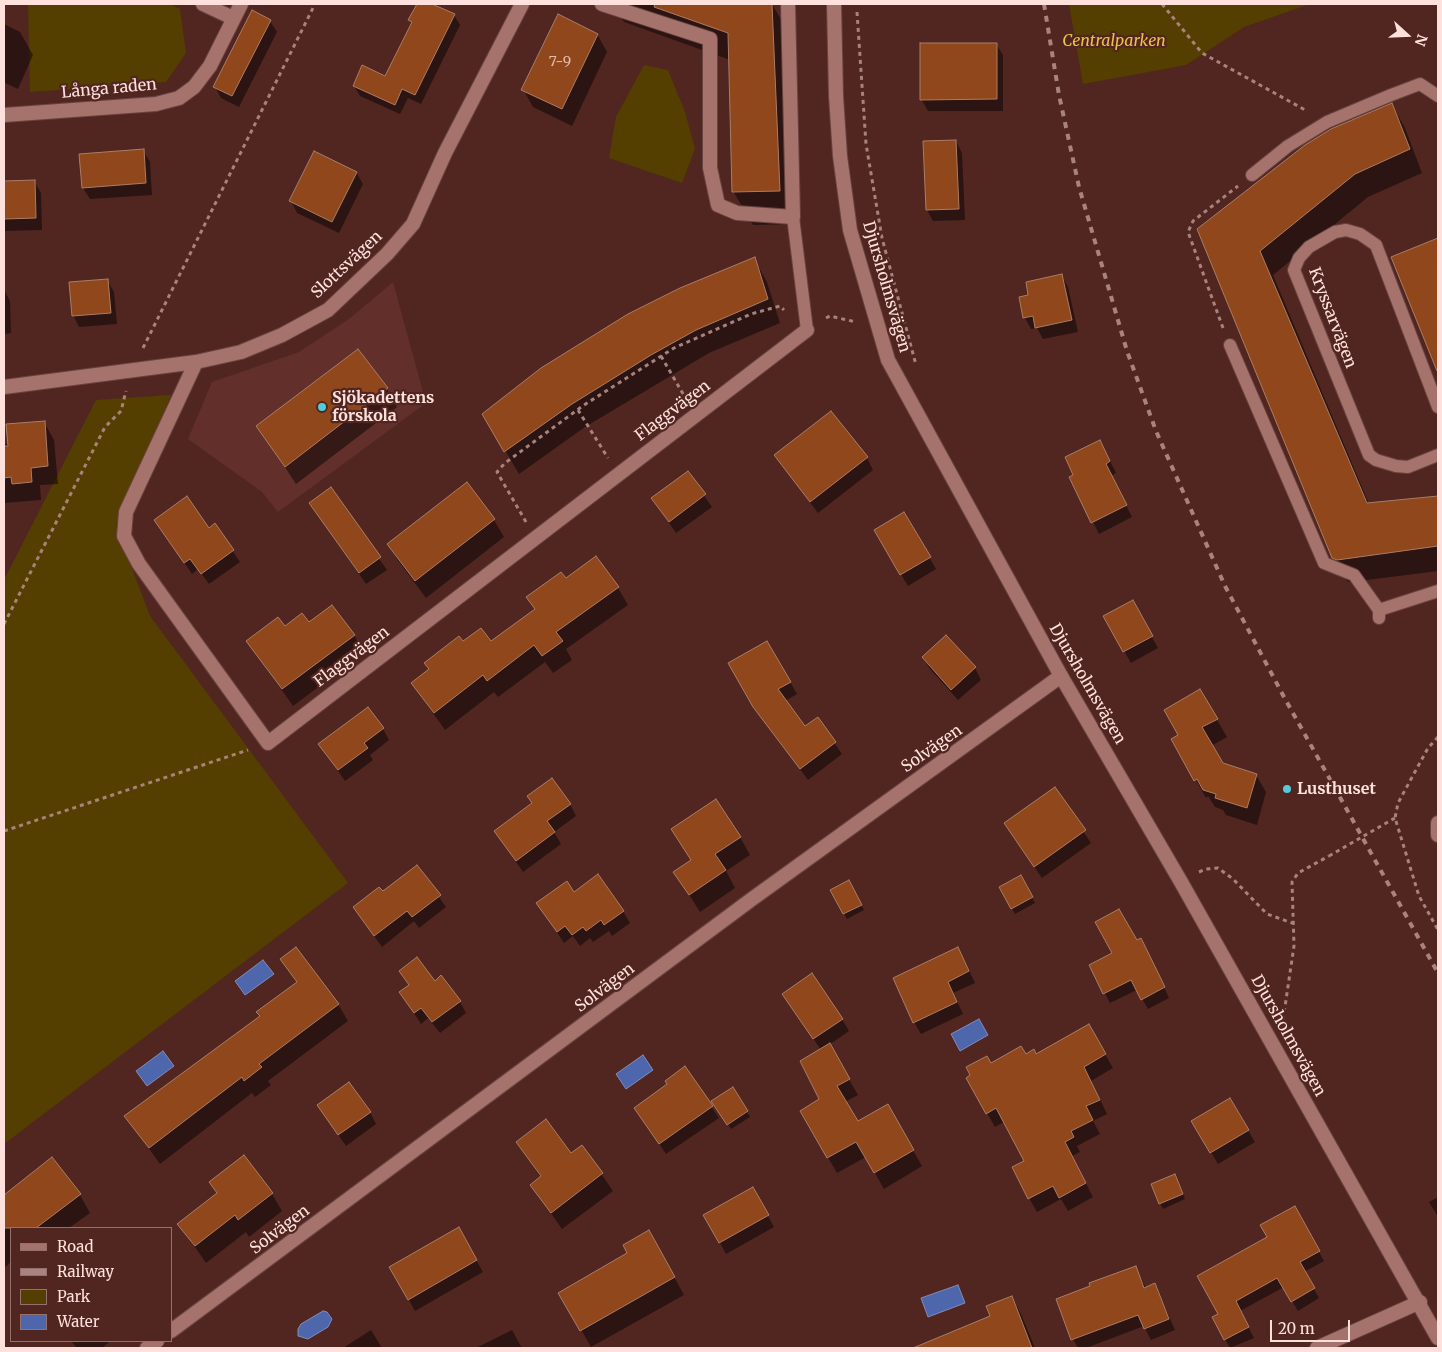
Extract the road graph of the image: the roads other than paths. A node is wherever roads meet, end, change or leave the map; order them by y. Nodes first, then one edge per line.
1 (203, 4) edge
2 (241, 4) edge
3 (522, 4) edge
4 (602, 4) edge
5 (788, 4) edge
6 (834, 4) edge
7 (233, 18) junction
8 (1438, 96) edge
9 (4, 115) edge
10 (1252, 175) road end
11 (793, 217) junction
12 (807, 330) joint
13 (1230, 345) road end
14 (196, 362) junction
15 (4, 387) edge
16 (1438, 407) edge
17 (1438, 455) edge
18 (1438, 591) edge
19 (1062, 676) junction
20 (1438, 823) edge
21 (1438, 835) edge
22 (1420, 1302) junction
23 (172, 1330) edge
24 (1438, 1338) edge
25 (1317, 1348) edge

1 - 7 street
2 - 7 street, Långa raden
3 - 14 street, Slottsvägen
4 - 11 street
5 - 11 street
6 - 19 street, Djursholmsvägen
7 - 9 street, Långa raden
8 - 10 lane
11 - 12 lane
12 - 14 street, Flaggvägen
13 - 18 lane
14 - 15 street, Slottsvägen
16 - 17 lane, Kryssarvägen
19 - 22 street, Djursholmsvägen
19 - 23 street, Solvägen
20 - 21 street
22 - 24 street, Djursholmsvägen
22 - 25 street

